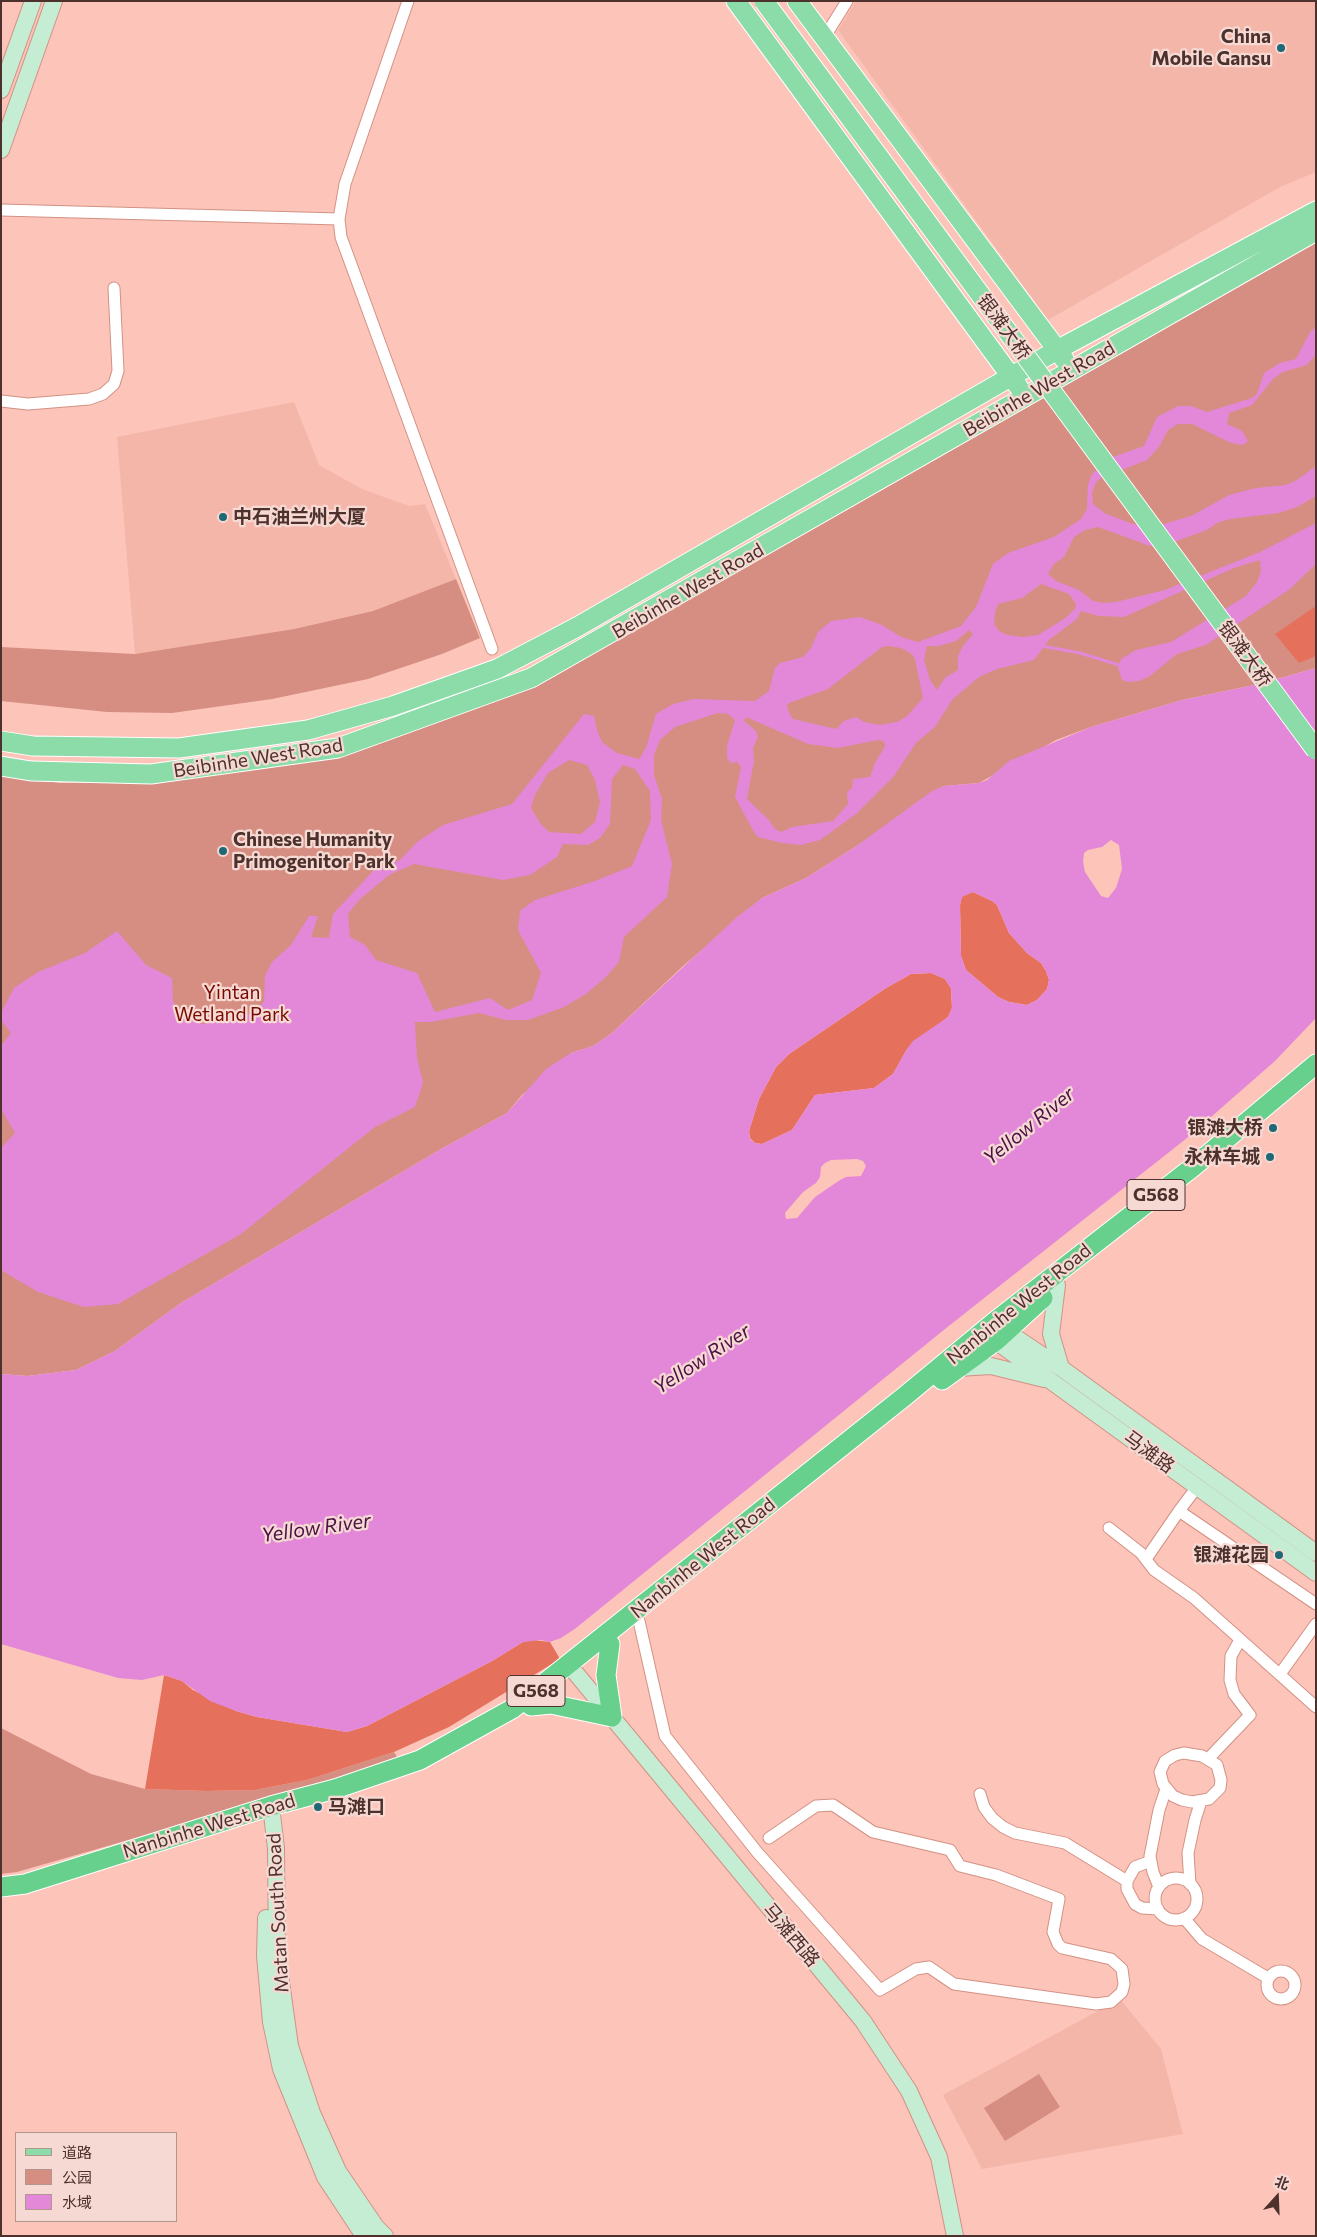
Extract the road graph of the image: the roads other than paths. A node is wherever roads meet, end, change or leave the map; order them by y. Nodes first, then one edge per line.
1 (33, 1) edge
2 (54, 1) edge
3 (408, 1) edge
4 (736, 1) edge
5 (764, 1) edge
6 (776, 1) edge
7 (797, 1) edge
8 (847, 1) edge
9 (824, 38) junction
10 (1, 90) edge
11 (1, 150) edge
12 (1, 210) edge
13 (1316, 211) edge
14 (339, 219) junction
15 (1316, 231) edge
16 (114, 288) dead end
17 (1057, 350) junction
18 (1072, 370) junction
19 (1012, 377) junction
20 (1026, 398) junction
21 (1, 401) edge
22 (492, 649) dead end
23 (1316, 733) edge
24 (1, 741) edge
25 (1316, 750) edge
26 (1, 766) edge
27 (1316, 1064) edge
28 (1316, 1075) edge
29 (1058, 1285) junction
30 (995, 1332) junction
31 (958, 1368) junction
32 (1057, 1375) junction
33 (1198, 1487) junction
34 (1180, 1511) junction
35 (1108, 1528) dead end
36 (1316, 1553) edge
37 (1146, 1559) junction
38 (1316, 1574) edge
39 (1316, 1604) edge
40 (639, 1621) junction
41 (1316, 1624) edge
42 (1240, 1640) junction
43 (610, 1644) junction
44 (572, 1669) junction
45 (1280, 1674) junction
46 (531, 1706) junction
47 (1316, 1707) edge
48 (612, 1717) junction
49 (1208, 1759) junction
50 (1166, 1789) junction
51 (980, 1794) dead end
52 (1201, 1801) junction
53 (267, 1811) junction
54 (769, 1838) dead end
55 (1151, 1861) junction
56 (1127, 1881) junction
57 (1190, 1884) junction
58 (1, 1887) edge
59 (1159, 1887) junction
60 (1, 1896) edge
61 (1158, 1909) junction
62 (1184, 1918) junction
63 (1268, 1978) dead end
64 (364, 2236) edge
65 (385, 2236) edge
66 (955, 2236) edge

1 - 10 main road
2 - 11 main road
3 - 14 street
4 - 19 main road
5 - 25 main road, 银滩大桥, bridge
6 - 23 main road, 银滩大桥
7 - 9 main road
8 - 9 street
9 - 17 main road
12 - 14 street
13 - 17 main road, Beibinhe West Road
14 - 22 street
15 - 18 main road, Beibinhe West Road
16 - 21 street
17 - 18 main road
17 - 19 main road, Beibinhe West Road
18 - 20 main road, Beibinhe West Road
19 - 20 main road
19 - 24 main road, Beibinhe West Road
20 - 26 main road, Beibinhe West Road
27 - 30 highway, Nanbinhe West Road / G568
28 - 29 highway, Nanbinhe West Road / G568
29 - 30 highway, Nanbinhe West Road / G568
29 - 32 main road
30 - 31 highway, Nanbinhe West Road / G568
30 - 32 main road, 马滩路
30 - 44 highway, Nanbinhe West Road / G568
31 - 32 main road
31 - 40 highway, Nanbinhe West Road / G568
32 - 33 main road, 马滩路
32 - 36 main road, 马滩路
33 - 34 street
33 - 38 main road, 马滩路
34 - 37 street
34 - 39 street
35 - 37 street
37 - 42 street
40 - 43 highway, Nanbinhe West Road / G568
40 - 54 street
41 - 45 street
42 - 45 street
42 - 49 street
43 - 44 highway, Nanbinhe West Road / G568
43 - 48 highway
44 - 46 highway, Nanbinhe West Road / G568
44 - 48 main road, 马滩西路
44 - 53 highway, Nanbinhe West Road / G568
45 - 47 street
46 - 48 highway
46 - 53 highway, Nanbinhe West Road / G568
48 - 66 main road, 马滩西路
49 - 50 street
49 - 52 street
50 - 52 street
50 - 55 street
51 - 56 street
52 - 57 street
53 - 58 highway, Nanbinhe West Road / G568
53 - 60 highway, Nanbinhe West Road / G568
53 - 64 main road, Matan South Road
53 - 65 main road, Matan South Road
55 - 56 street
55 - 59 street
56 - 61 street
57 - 59 street
57 - 62 street
59 - 61 street
61 - 62 street
62 - 63 street

